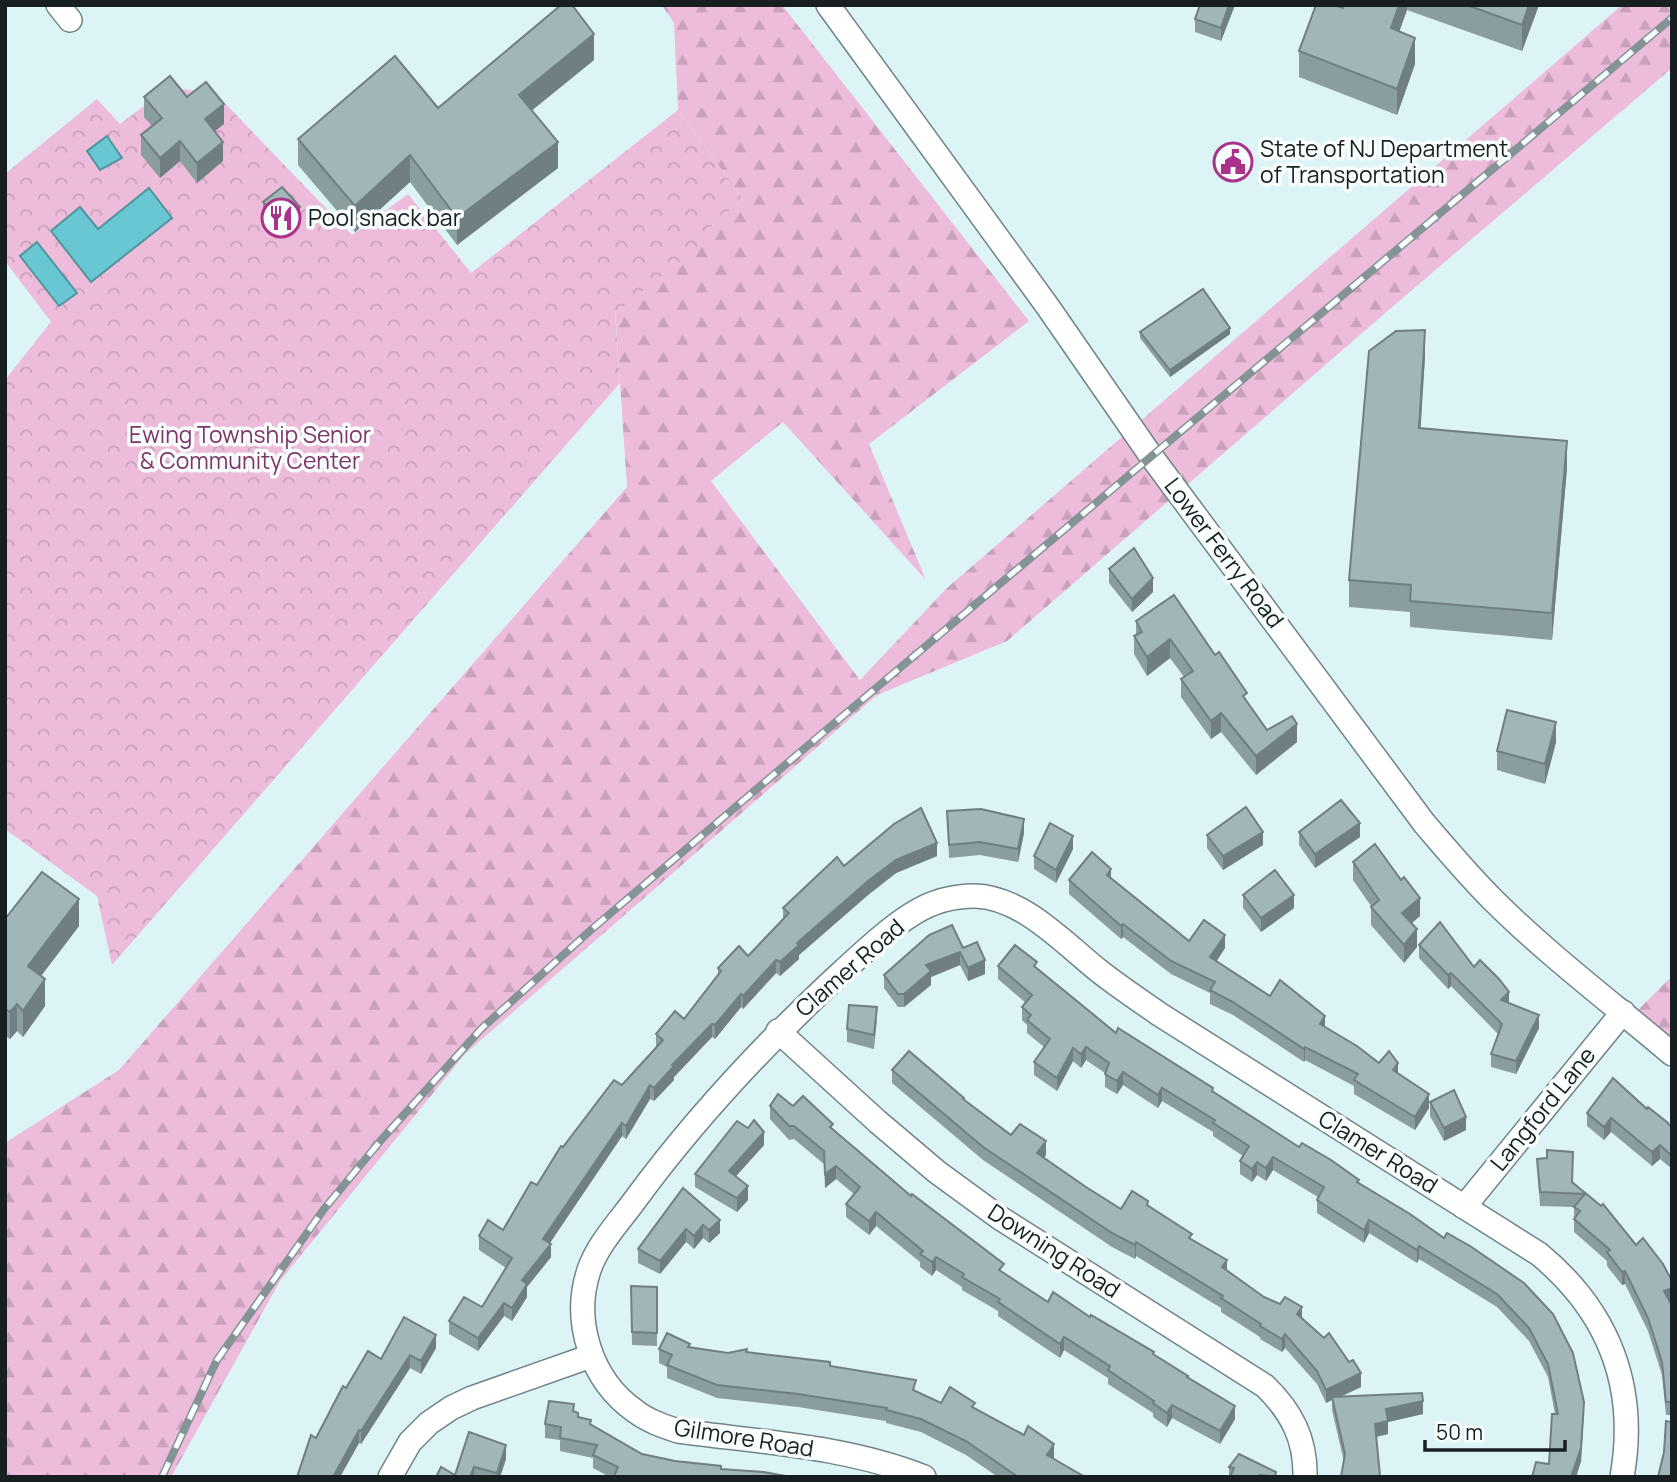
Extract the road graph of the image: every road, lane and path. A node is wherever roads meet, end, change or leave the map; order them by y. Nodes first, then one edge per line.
1 (828, 5) edge
2 (1623, 1012) junction
3 (778, 1031) junction
4 (1672, 1054) edge
5 (1464, 1207) junction
6 (591, 1356) junction
7 (390, 1477) edge
8 (924, 1477) edge
9 (1305, 1477) edge
10 (1622, 1477) edge

1 - 2 street, Lower Ferry Road
2 - 4 street, Lower Ferry Road
2 - 5 street, Langford Lane
3 - 5 street, Clamer Road
3 - 6 street, Clamer Road
3 - 9 street, Downing Road
5 - 10 street, Clamer Road
6 - 7 street
6 - 8 street, Gilmore Road

